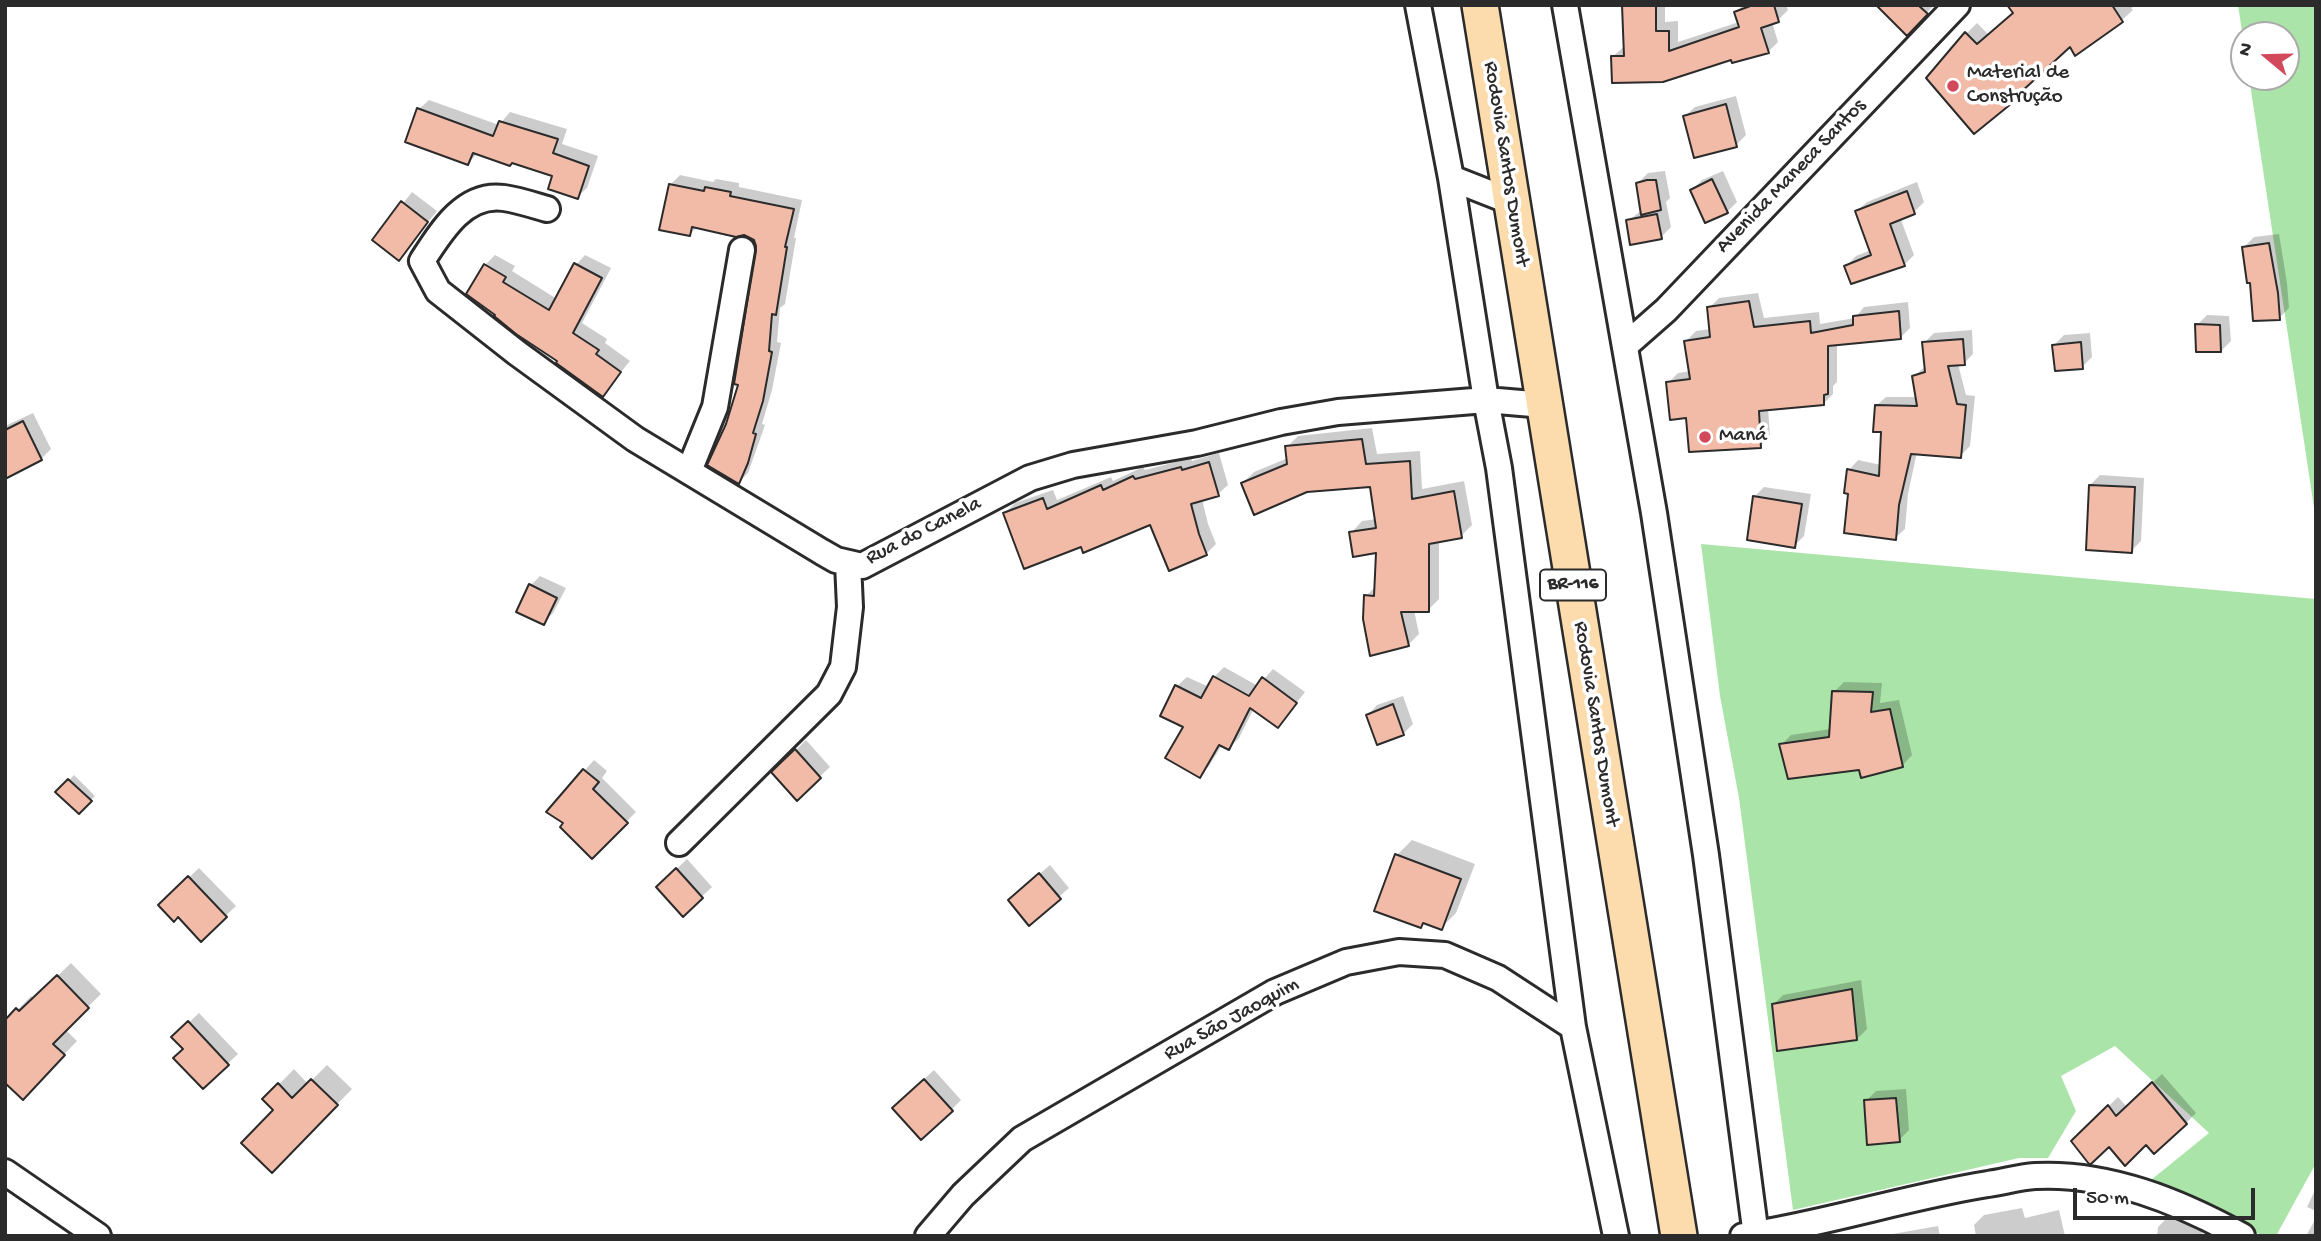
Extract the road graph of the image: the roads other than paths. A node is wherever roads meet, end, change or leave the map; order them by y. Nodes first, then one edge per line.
1 (1418, 5) edge
2 (1480, 5) edge
3 (1565, 5) edge
4 (1957, 5) edge
5 (1451, 178) junction
6 (1512, 202) junction
7 (547, 209) dead end
8 (742, 250) dead end
9 (1625, 346) junction
10 (1486, 400) junction
11 (1544, 405) junction
12 (689, 471) junction
13 (848, 563) junction
14 (679, 843) dead end
15 (1573, 1027) junction
16 (5, 1172) edge
17 (1752, 1235) edge
18 (98, 1236) edge
19 (928, 1236) edge
20 (1616, 1236) edge
21 (1679, 1236) edge
22 (2242, 1236) edge

1 - 5 street
2 - 6 highway, Rodovia Santos Dumont / BR-116
3 - 9 street
4 - 9 street, Avenida Maneca Santos
5 - 6 street
5 - 10 street
6 - 11 highway, Rodovia Santos Dumont / BR-116
7 - 12 street, Rua do Canela
8 - 12 street
9 - 17 street
10 - 11 street, Rua do Canela
10 - 13 street, Rua do Canela
10 - 15 street
11 - 21 highway, Rodovia Santos Dumont / BR-116
12 - 13 street, Rua do Canela
13 - 14 street
15 - 19 street, Rua São Jaoquim
15 - 20 street
16 - 18 street
17 - 22 street

